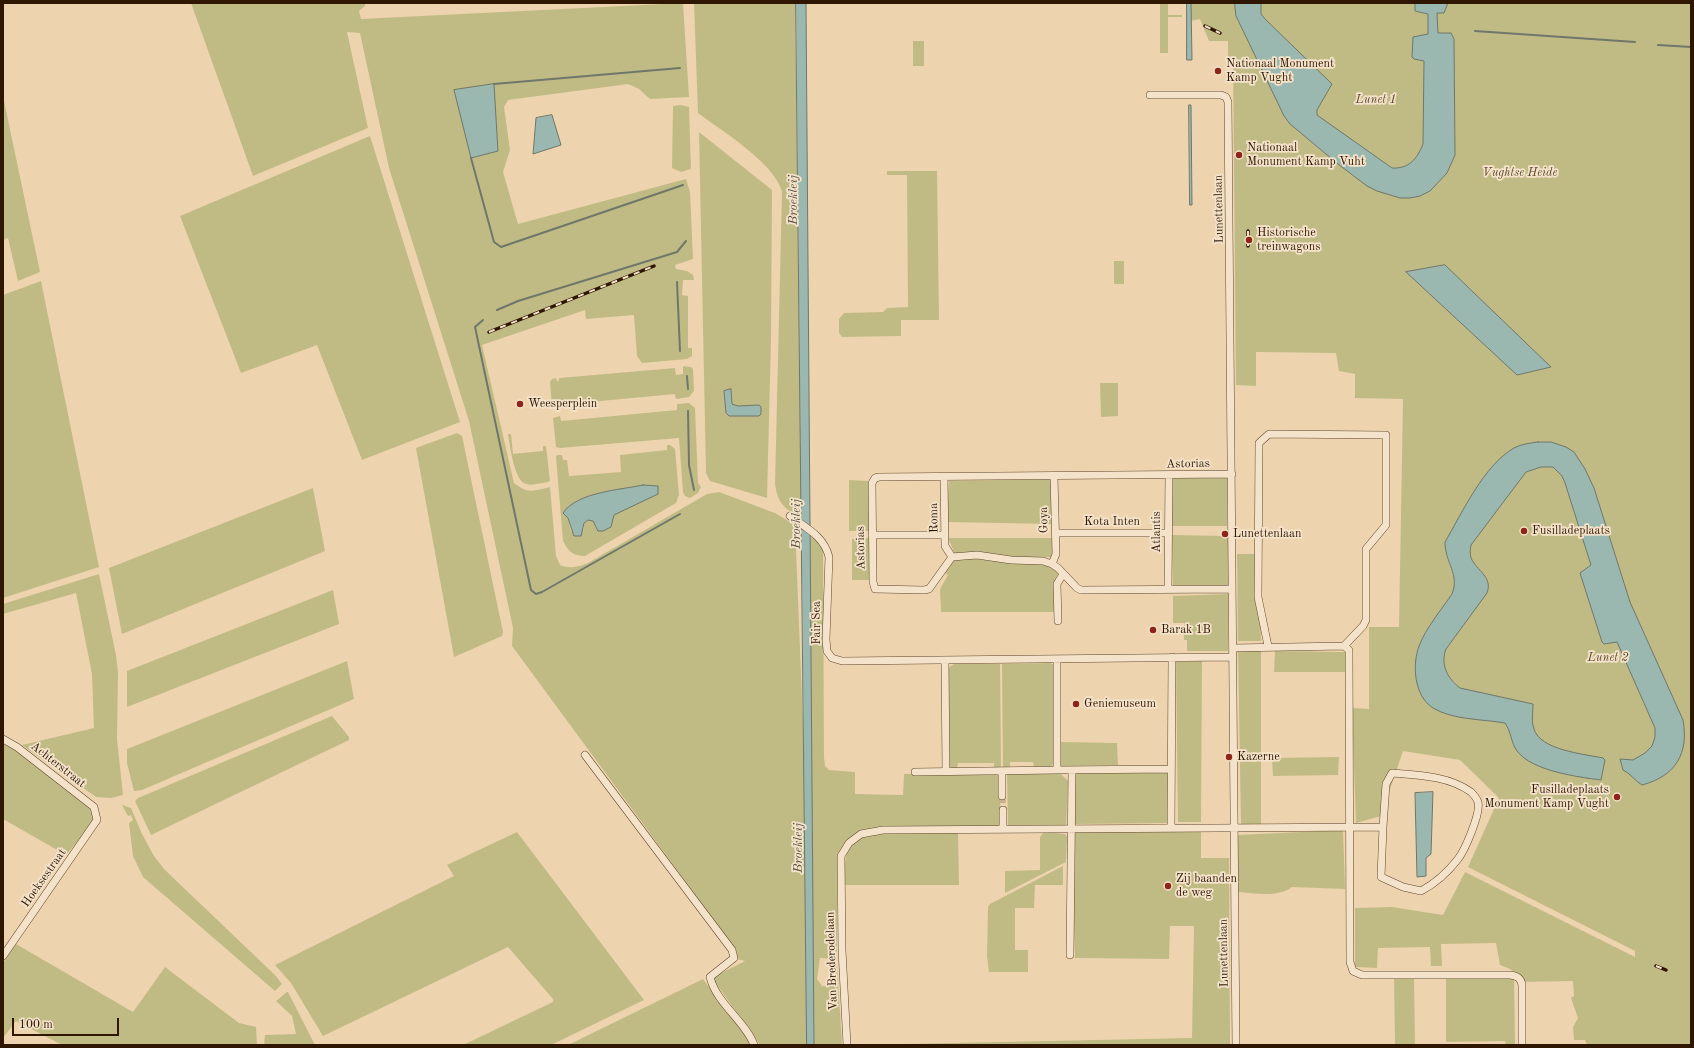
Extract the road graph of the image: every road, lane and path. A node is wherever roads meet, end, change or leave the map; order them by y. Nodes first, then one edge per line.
1 (1150, 95) dead end
2 (1232, 474) junction
3 (1169, 475) junction
4 (944, 476) junction
5 (1054, 476) junction
6 (790, 516) dead end
7 (1168, 532) junction
8 (1056, 533) junction
9 (872, 535) junction
10 (945, 535) junction
11 (952, 557) junction
12 (1052, 564) junction
13 (1063, 574) junction
14 (1168, 589) junction
15 (1232, 589) junction
16 (1058, 621) dead end
17 (1268, 646) junction
18 (1344, 646) junction
19 (1233, 648) junction
20 (1233, 657) junction
21 (1172, 658) junction
22 (1057, 659) junction
23 (945, 660) junction
24 (3, 739) edge
25 (585, 755) dead end
26 (1171, 769) junction
27 (1057, 770) junction
28 (1072, 770) junction
29 (946, 771) junction
30 (1002, 771) junction
31 (915, 772) dead end
32 (1002, 796) tunnel mouth
33 (1002, 810) tunnel mouth
34 (96, 811) joint
35 (1234, 827) junction
36 (1350, 827) junction
37 (1383, 827) junction
38 (1070, 828) junction
39 (1171, 828) junction
40 (1003, 829) junction
41 (1070, 955) dead end
42 (3, 956) edge
43 (754, 1045) edge
44 (847, 1045) edge
45 (1236, 1045) edge
46 (1522, 1045) edge

1 - 2 street, Lunettenlaan
2 - 3 street, Astorias
2 - 15 street, Lunettenlaan
3 - 5 street, Astorias
3 - 7 street, Atlantis
4 - 5 street, Astorias
4 - 9 street, Astorias
4 - 10 street, Roma
5 - 8 street, Goya
6 - 23 street, Fair Sea
7 - 8 street, Kota Inten
7 - 14 street, Atlantis
8 - 12 street, Goya
9 - 10 street
9 - 11 street, Astorias
10 - 11 street, Roma
11 - 12 street
12 - 13 street
13 - 14 street
13 - 16 street
14 - 15 street
15 - 19 street, Lunettenlaan
17 - 18 street
17 - 18 street
17 - 19 street
18 - 36 street
19 - 20 street, Lunettenlaan
20 - 21 street
20 - 35 street, Lunettenlaan
21 - 22 street
21 - 26 street
22 - 23 street
22 - 27 street
23 - 29 street
24 - 34 street, Achterstraat
25 - 43 street
26 - 28 street
26 - 39 street
27 - 28 street
27 - 30 street
28 - 38 street
29 - 30 street
29 - 31 street
30 - 32 street
33 - 40 street
34 - 42 street, Hoeksestraat
35 - 36 street, Van Brederodelaan
35 - 39 street, Van Brederodelaan
35 - 45 street, Lunettenlaan
36 - 37 street, Van Brederodelaan
36 - 46 street
37 - 37 street
38 - 39 street, Van Brederodelaan
38 - 40 street, Van Brederodelaan
38 - 41 street
40 - 44 street, Van Brederodelaan

